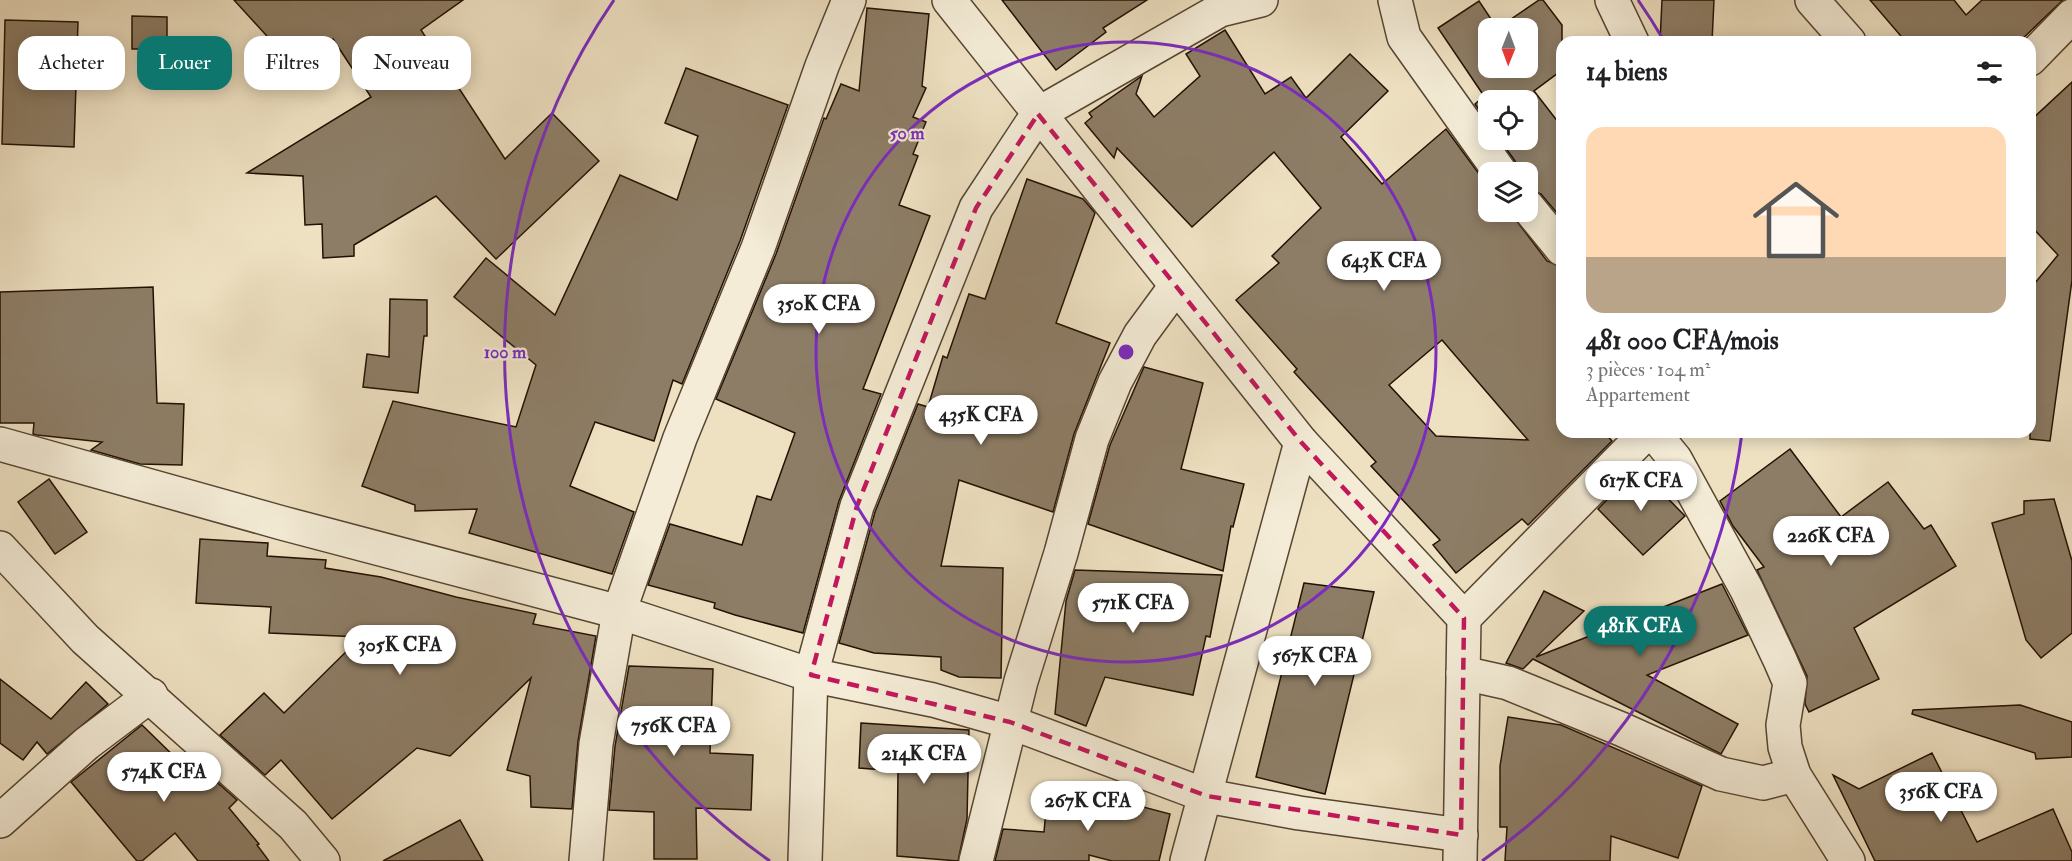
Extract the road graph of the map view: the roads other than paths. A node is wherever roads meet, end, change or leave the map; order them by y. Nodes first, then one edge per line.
1 (849, 0) edge
2 (950, 0) edge
3 (1261, 0) edge
4 (1395, 0) edge
5 (1612, 0) edge
6 (1812, 0) edge
7 (2072, 16) edge
8 (1629, 36) edge
9 (1844, 36) edge
10 (2036, 53) edge
11 (1038, 114) junction
12 (1493, 162) edge
13 (1538, 220) edge
14 (1556, 242) edge
15 (1176, 286) junction
16 (1641, 438) edge
17 (1658, 438) edge
18 (1301, 442) junction
19 (0, 444) edge
20 (0, 548) edge
21 (619, 612) junction
22 (1464, 618) junction
23 (1463, 673) junction
24 (811, 675) junction
25 (151, 695) junction
26 (1010, 722) junction
27 (1794, 775) junction
28 (1207, 796) junction
29 (0, 821) edge
30 (1460, 848) edge
31 (323, 861) edge
32 (586, 861) edge
33 (806, 861) edge
34 (976, 861) edge
35 (1187, 861) edge
36 (1848, 861) edge

1 - 21 street
2 - 11 street
3 - 11 street
4 - 12 street
5 - 8 street
6 - 9 street
7 - 10 street
11 - 15 street
11 - 24 street
13 - 14 street
15 - 18 street
15 - 26 street
16 - 22 street
17 - 27 street
18 - 22 street
18 - 28 street
19 - 21 street
20 - 25 street
21 - 24 street
21 - 32 street
22 - 23 street
23 - 27 street
23 - 30 street
24 - 26 street
24 - 33 street
25 - 29 street
25 - 31 street
26 - 28 street
26 - 34 street
27 - 36 street
28 - 30 street
28 - 35 street

